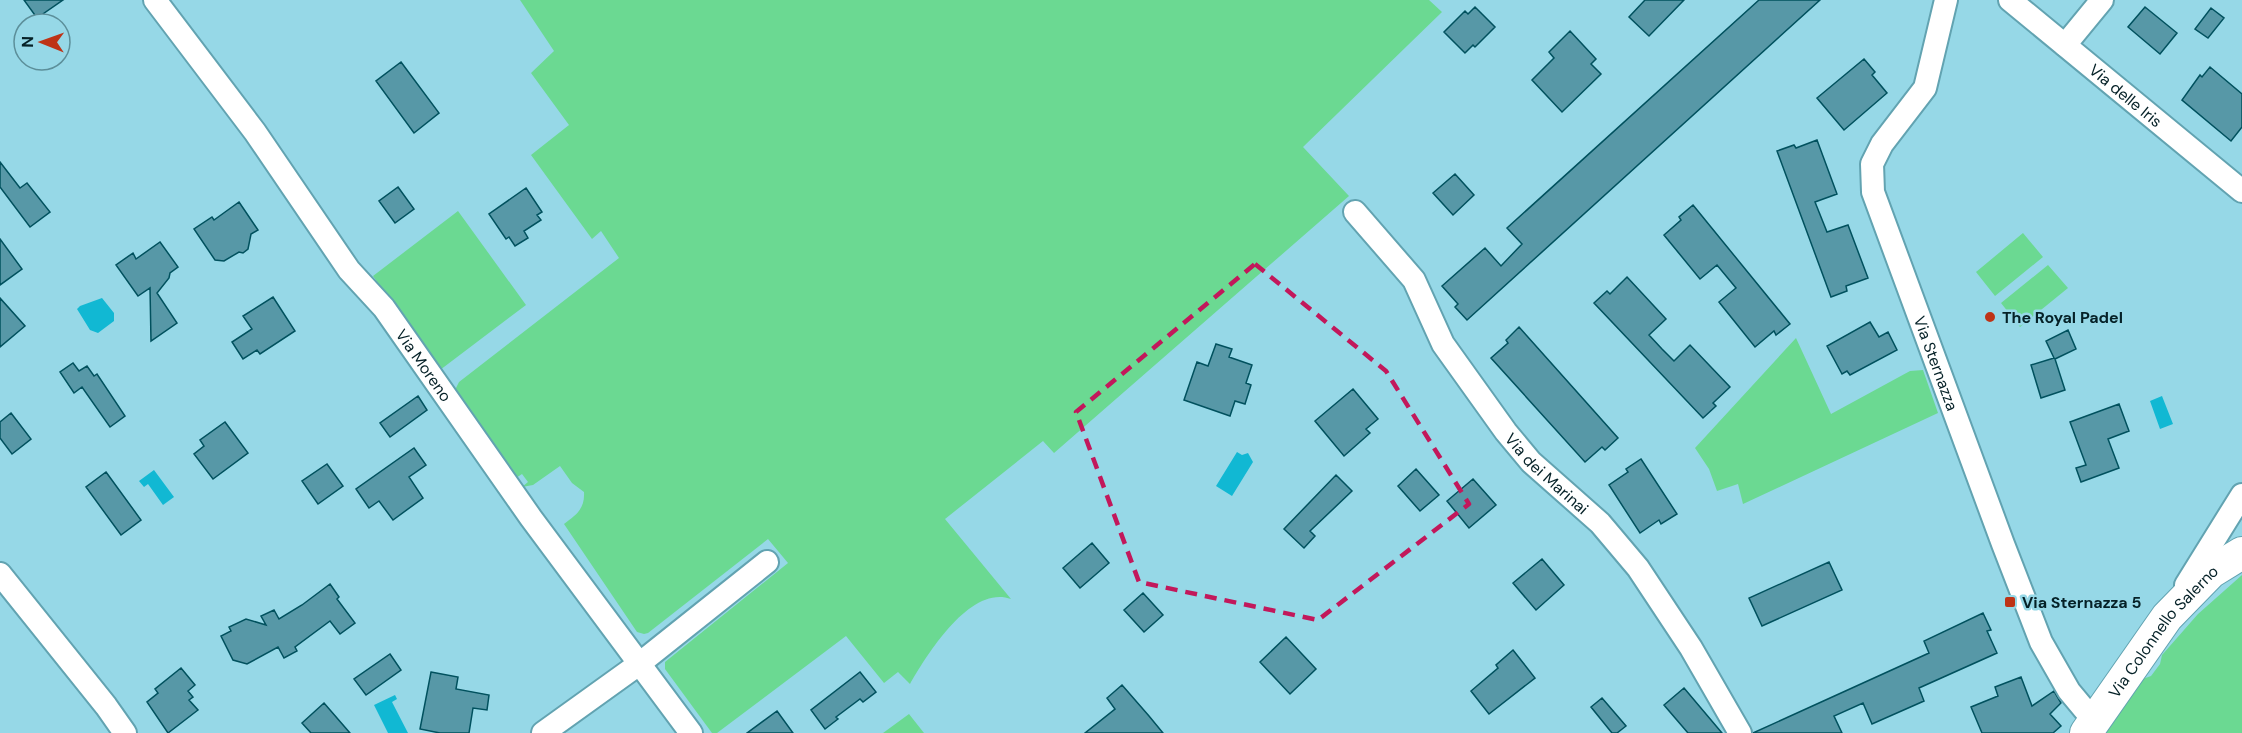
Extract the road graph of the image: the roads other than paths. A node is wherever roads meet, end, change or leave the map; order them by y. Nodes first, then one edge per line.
1 (155, 0) edge
2 (1946, 0) edge
3 (2010, 0) edge
4 (2102, 0) edge
5 (2065, 45) junction
6 (2239, 183) edge
7 (1355, 212) dead end
8 (2242, 495) edge
9 (2218, 531) junction
10 (2242, 547) edge
11 (2242, 553) edge
12 (767, 562) dead end
13 (0, 574) edge
14 (2167, 617) junction
15 (639, 664) junction
16 (2090, 727) edge
17 (125, 733) edge
18 (543, 733) edge
19 (691, 733) edge
20 (1740, 733) edge

1 - 15 street, Via Moreno
2 - 16 street, Via Sternazza
3 - 5 street, Via delle Iris
4 - 5 street
5 - 6 street, Via delle Iris
7 - 20 street, Via dei Marinai
8 - 9 street
9 - 10 street
9 - 14 street
11 - 14 main road, Via Colonnello Salerno
12 - 15 street
13 - 17 street
14 - 16 main road, Via Colonnello Salerno
15 - 18 street
15 - 19 street, Via Moreno

